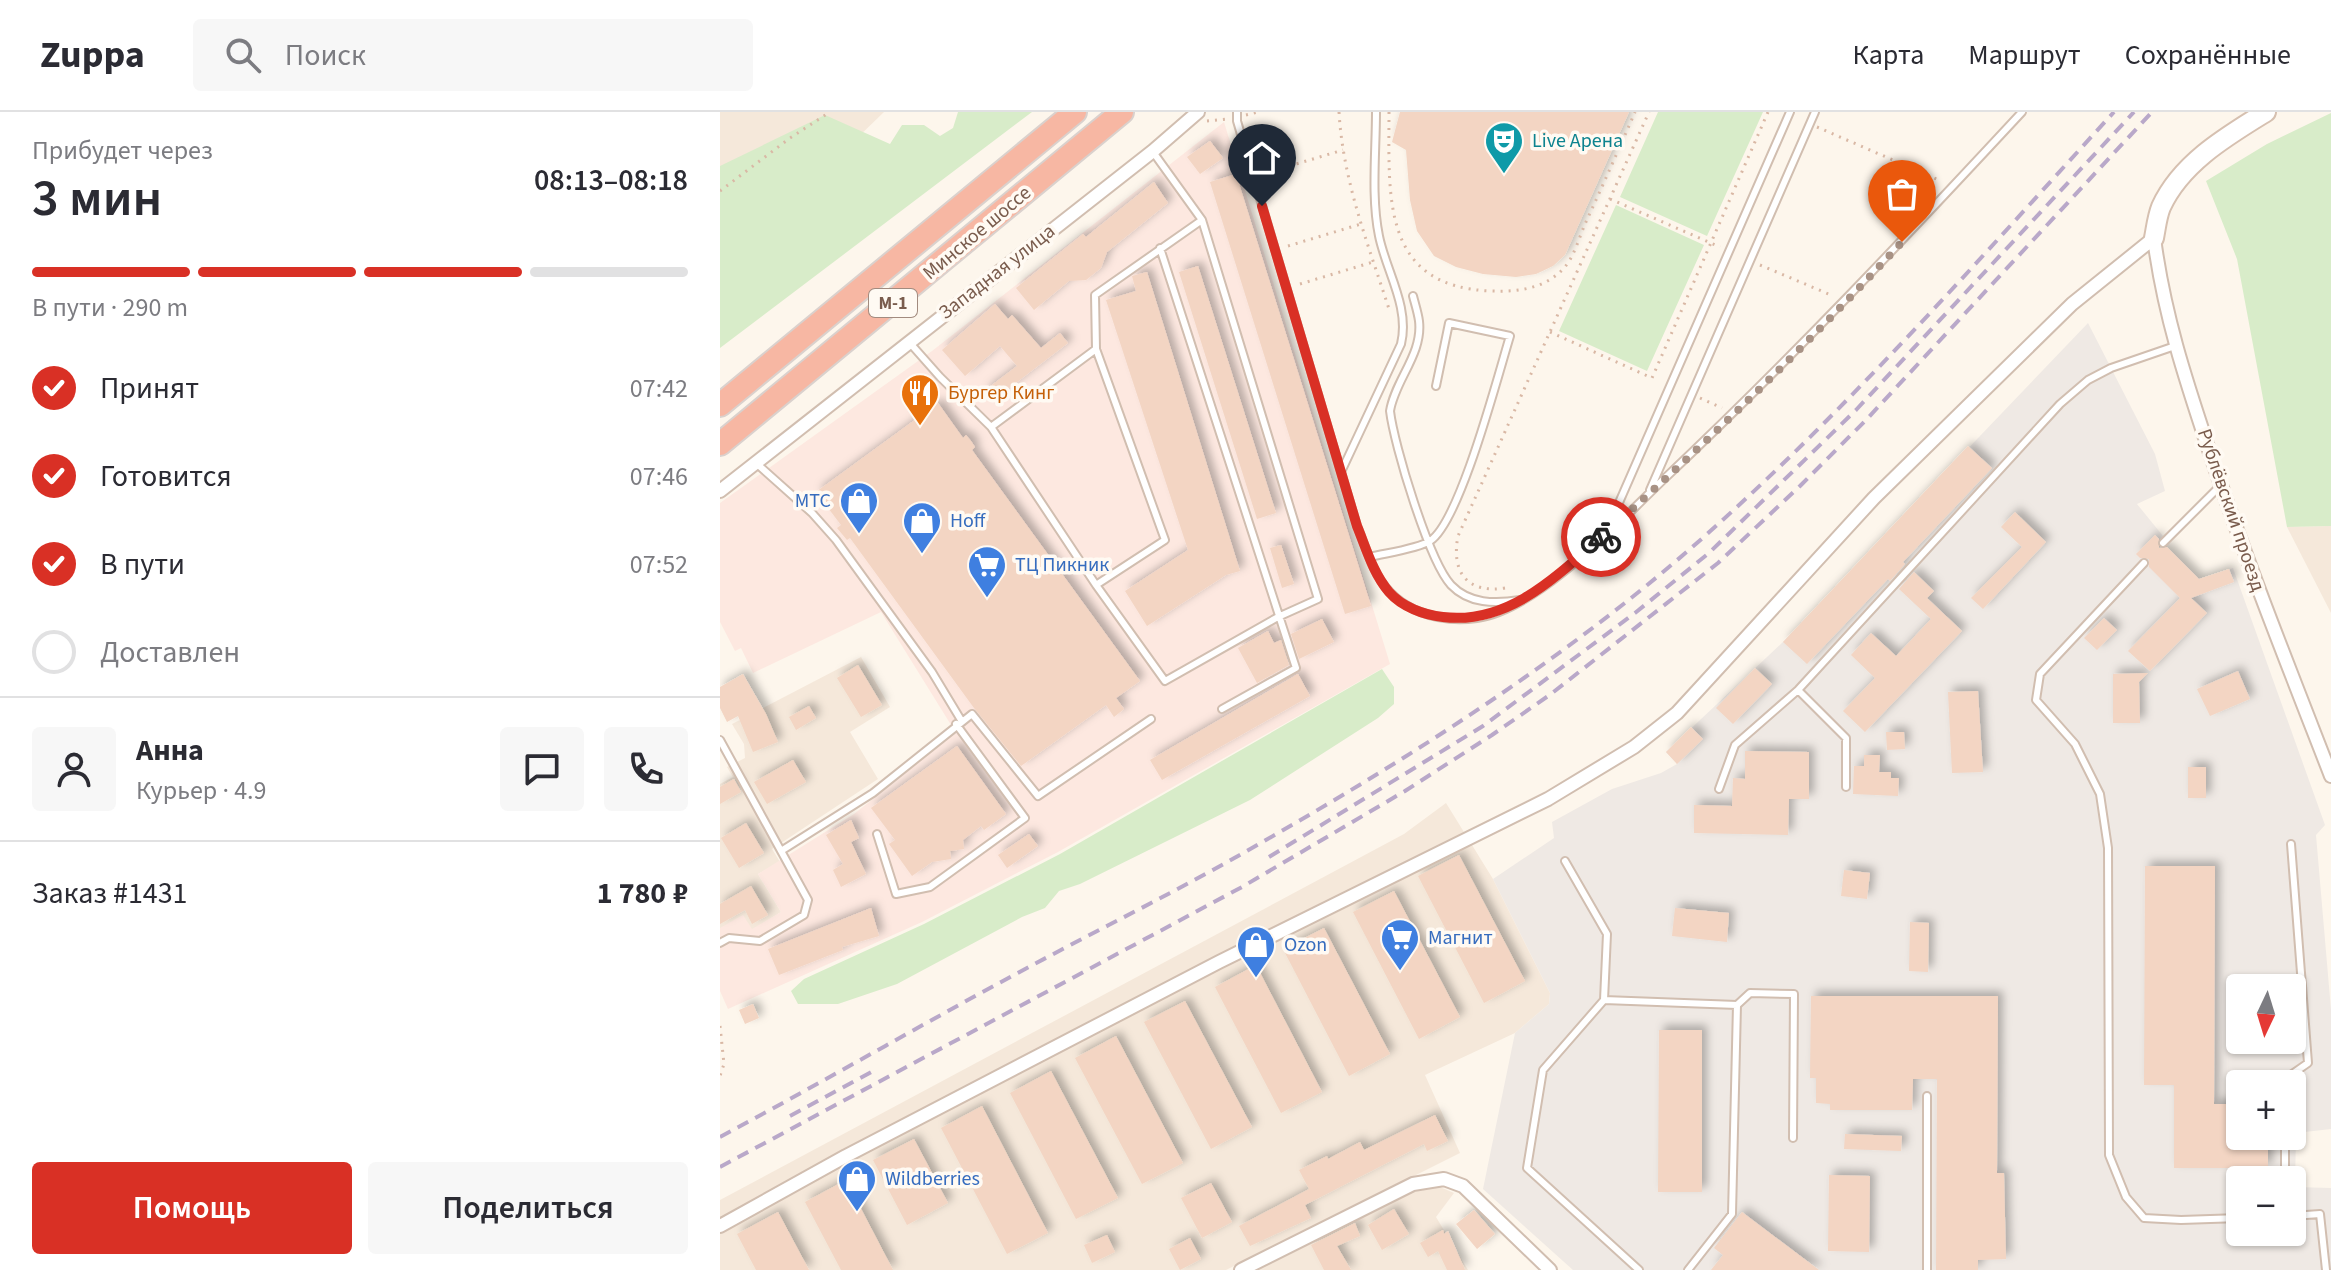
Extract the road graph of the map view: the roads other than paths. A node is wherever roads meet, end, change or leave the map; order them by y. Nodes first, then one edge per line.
1 (1075, 112) edge
2 (1122, 112) edge
3 (1198, 112) edge
4 (1376, 112) edge
5 (1790, 112) edge
6 (1815, 112) edge
7 (2022, 112) edge
8 (2266, 112) edge
9 (1237, 114) edge
10 (1153, 151) junction
11 (1202, 220) junction
12 (2154, 238) junction
13 (1160, 248) junction
14 (1413, 296) dead end
15 (909, 342) junction
16 (2175, 346) junction
17 (1096, 349) junction
18 (1436, 386) dead end
19 (720, 405) edge
20 (991, 427) junction
21 (720, 444) edge
22 (756, 463) junction
23 (1341, 472) junction
24 (2221, 485) junction
25 (720, 491) edge
26 (1647, 495) junction
27 (1605, 534) junction
28 (1429, 542) junction
29 (2163, 543) dead end
30 (1370, 557) junction
31 (2144, 563) dead end
32 (1096, 585) junction
33 (1523, 600) junction
34 (1278, 617) junction
35 (1798, 690) junction
36 (1222, 709) dead end
37 (1151, 719) dead end
38 (959, 722) junction
39 (720, 740) edge
40 (2330, 769) edge
41 (1846, 787) dead end
42 (1719, 789) dead end
43 (877, 834) dead end
44 (2291, 844) dead end
45 (781, 851) junction
46 (1565, 861) dead end
47 (720, 943) edge
48 (1604, 1000) junction
49 (1737, 1005) junction
50 (2298, 1070) edge
51 (1927, 1096) dead end
52 (1793, 1138) dead end
53 (2306, 1215) edge
54 (2226, 1218) edge
55 (720, 1226) edge
56 (1241, 1270) edge
57 (1550, 1270) edge
58 (1639, 1270) edge
59 (1688, 1270) edge
60 (1927, 1270) edge
61 (2326, 1270) edge

1 - 19 highway, Минское шоссе / М-1
2 - 21 highway, Минское шоссе / М-1
3 - 10 street, Западная улица
4 - 23 lane
5 - 27 lane
6 - 26 lane
7 - 26 lane
8 - 12 street
9 - 23 lane
10 - 11 lane
10 - 15 street, Западная улица
11 - 13 lane
11 - 34 lane
12 - 16 street, Рублёвский проезд
12 - 55 street
13 - 17 lane
13 - 34 lane
14 - 28 lane
15 - 20 lane
15 - 22 street, Западная улица
16 - 24 street, Рублёвский проезд
16 - 35 lane
17 - 20 lane
17 - 32 lane
18 - 28 lane
20 - 32 lane
22 - 25 street, Западная улица
22 - 38 lane
23 - 30 lane
24 - 29 lane
24 - 40 street, Рублёвский проезд
26 - 27 lane
27 - 33 lane
28 - 30 lane
28 - 33 lane
30 - 33 lane
31 - 54 lane
32 - 34 lane
34 - 36 lane
35 - 41 lane
35 - 42 lane
37 - 38 lane
38 - 43 lane
38 - 45 lane
39 - 45 lane
44 - 50 lane
45 - 47 lane
46 - 48 lane
48 - 49 lane
48 - 58 lane
49 - 52 lane
49 - 59 lane
51 - 60 lane
53 - 61 lane
56 - 57 street

